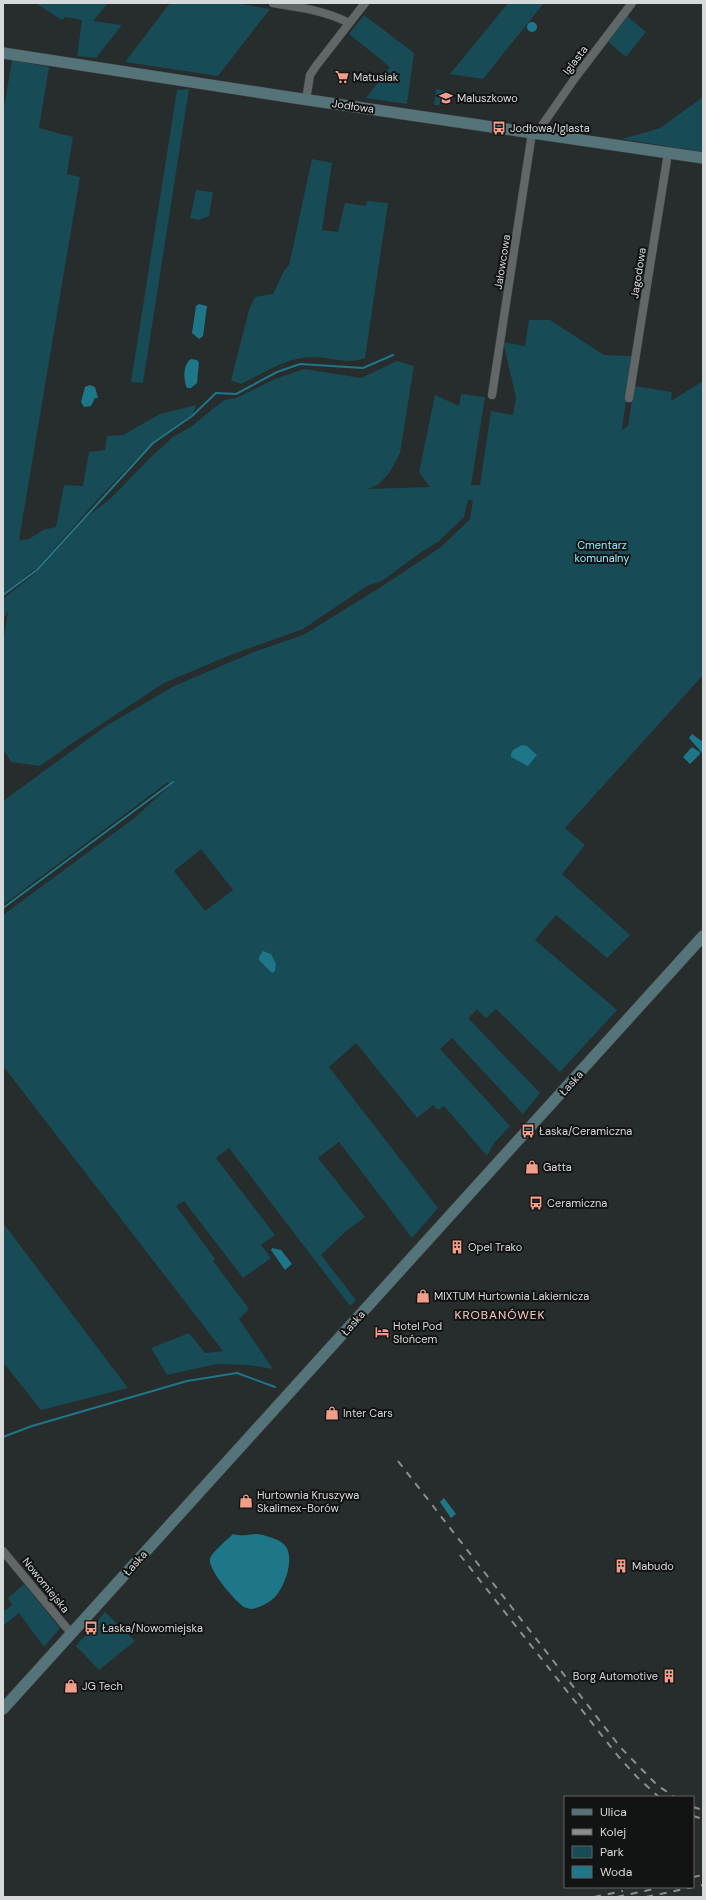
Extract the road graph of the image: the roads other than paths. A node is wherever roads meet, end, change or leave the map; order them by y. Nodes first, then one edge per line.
1 (273, 3) edge
2 (365, 3) edge
3 (632, 3) edge
4 (349, 23) junction
5 (3, 53) edge
6 (306, 100) junction
7 (536, 133) junction
8 (668, 153) junction
9 (703, 158) edge
10 (492, 395) dead end
11 (629, 398) dead end
12 (703, 936) edge
13 (3, 1551) edge
14 (72, 1632) junction
15 (3, 1709) edge

1 - 4 street
2 - 4 street
3 - 7 street, Iglasta
4 - 6 street
5 - 6 main road, Jodłowa
6 - 7 main road, Jodłowa
7 - 8 main road, Jodłowa
7 - 10 street, Jałowcowa
8 - 9 main road, Jodłowa
8 - 11 street, Jagodowa
12 - 14 main road, Łaska
13 - 14 street, Nowomiejska
14 - 15 main road, Łaska

